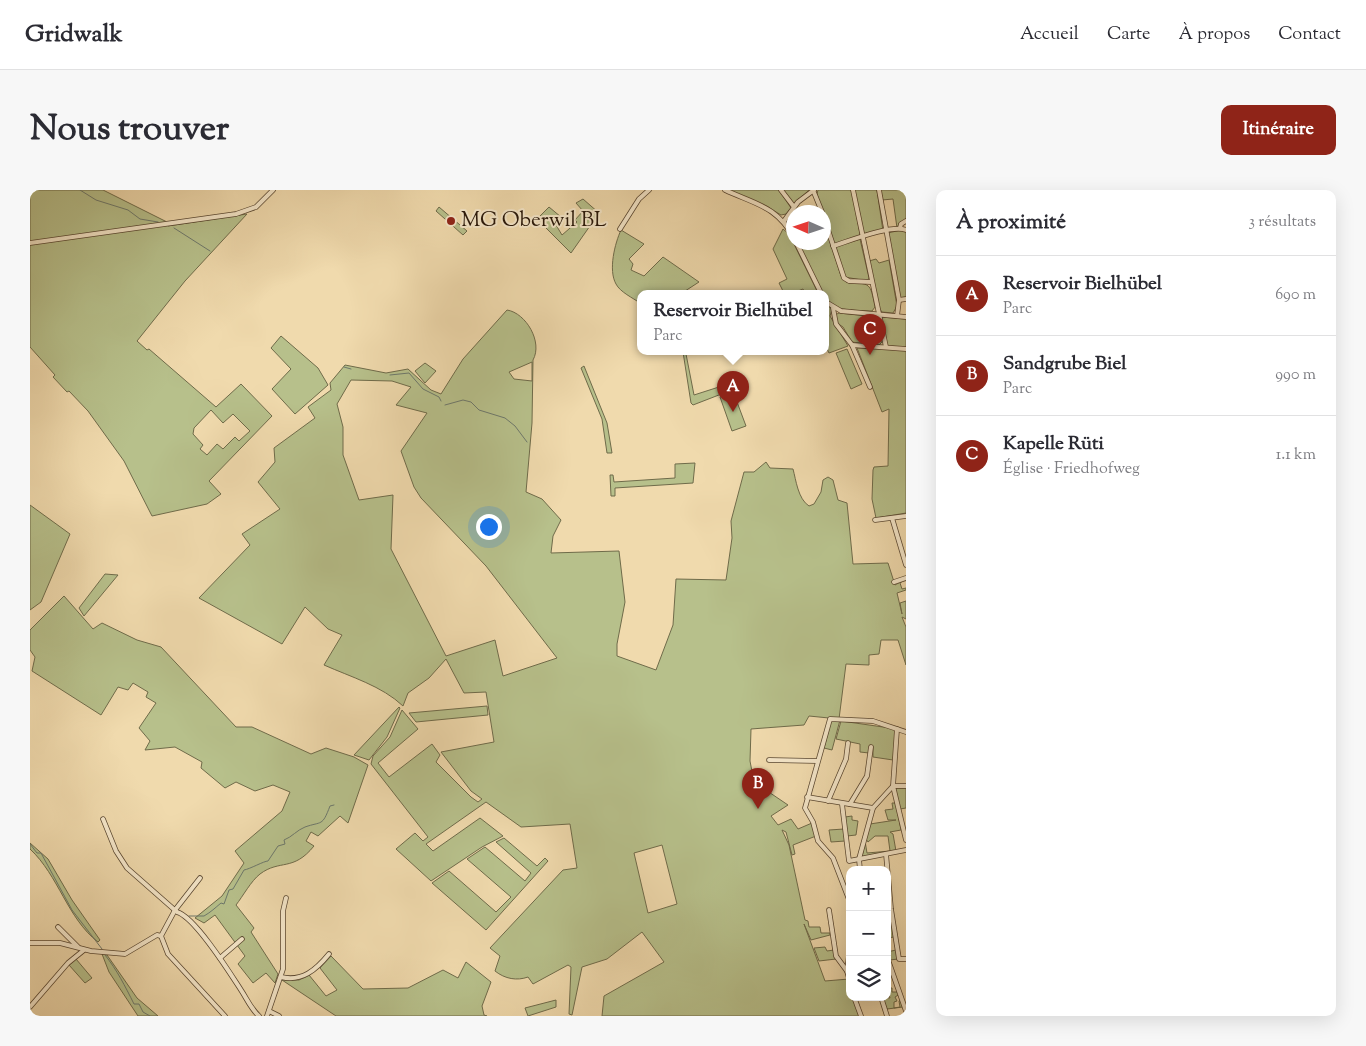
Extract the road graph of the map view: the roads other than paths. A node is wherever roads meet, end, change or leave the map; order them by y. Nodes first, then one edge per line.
1 (648, 190) edge
2 (725, 190) edge
3 (781, 190) edge
4 (813, 190) edge
5 (852, 190) edge
6 (879, 190) edge
7 (271, 192) edge
8 (792, 205) edge
9 (796, 205) edge
10 (819, 205) edge
11 (786, 218) edge
12 (784, 221) junction
13 (906, 221) edge
14 (786, 224) edge
15 (900, 228) junction
16 (620, 229) dead end
17 (906, 230) edge
18 (884, 231) junction
19 (862, 237) junction
20 (831, 240) edge
21 (30, 243) edge
22 (833, 246) junction
23 (800, 250) edge
24 (871, 282) junction
25 (820, 290) edge
26 (906, 299) edge
27 (898, 300) junction
28 (829, 305) edge
29 (833, 308) junction
30 (879, 314) junction
31 (897, 316) junction
32 (906, 317) edge
33 (852, 345) junction
34 (886, 347) junction
35 (906, 349) edge
36 (870, 387) dead end
37 (906, 516) edge
38 (892, 518) junction
39 (875, 520) dead end
40 (906, 565) edge
41 (906, 578) edge
42 (894, 582) dead end
43 (897, 728) junction
44 (906, 732) edge
45 (848, 743) dead end
46 (871, 747) dead end
47 (769, 760) dead end
48 (818, 761) junction
49 (893, 786) junction
50 (906, 786) edge
51 (807, 797) junction
52 (828, 801) junction
53 (842, 804) junction
54 (850, 804) junction
55 (873, 808) junction
56 (103, 819) dead end
57 (906, 840) edge
58 (906, 850) edge
59 (886, 854) junction
60 (859, 859) junction
61 (860, 866) edge
62 (200, 878) dead end
63 (846, 892) edge
64 (286, 898) dead end
65 (175, 910) junction
66 (829, 910) dead end
67 (58, 926) dead end
68 (161, 936) junction
69 (242, 939) dead end
70 (30, 943) edge
71 (78, 947) junction
72 (84, 950) junction
73 (329, 954) dead end
74 (220, 958) junction
75 (906, 959) edge
76 (891, 968) edge
77 (846, 970) edge
78 (281, 977) junction
79 (855, 1001) edge
80 (882, 1001) edge
81 (30, 1007) edge
82 (906, 1011) edge
83 (268, 1014) edge
84 (224, 1016) edge
85 (259, 1016) edge
86 (279, 1016) edge
87 (861, 1016) edge
88 (887, 1016) edge

1 - 16 street
2 - 12 street
3 - 8 street
4 - 9 street
4 - 10 street
5 - 19 street
6 - 18 street
7 - 21 street
11 - 12 street
12 - 14 street
13 - 15 street
15 - 17 street
15 - 18 street
18 - 19 street
18 - 27 street
19 - 22 street
19 - 24 street
20 - 22 street
22 - 24 street
23 - 25 street
24 - 30 street
26 - 27 street
27 - 31 street
28 - 29 street
29 - 30 street
29 - 33 street
30 - 31 street
30 - 34 street
31 - 32 street
33 - 34 street
33 - 36 street
34 - 35 street
37 - 38 street
38 - 39 street
38 - 40 street
41 - 42 street
43 - 44 street
43 - 48 street
43 - 49 street
45 - 52 street
46 - 54 street
47 - 48 street
48 - 51 street
49 - 50 street
49 - 55 street
49 - 57 street
51 - 52 street
51 - 63 street
52 - 53 street
53 - 54 street
53 - 60 street
54 - 55 street
55 - 60 street
56 - 65 street
58 - 59 street
59 - 60 street
59 - 75 street
60 - 61 street
62 - 65 street
64 - 78 street
65 - 68 street
65 - 74 street
66 - 77 street
67 - 71 street
68 - 72 street
68 - 84 street
69 - 74 street
70 - 71 street
71 - 72 street
72 - 81 street
73 - 78 street
74 - 85 street
76 - 82 street
78 - 83 street
79 - 87 street
80 - 88 street
83 - 86 street

